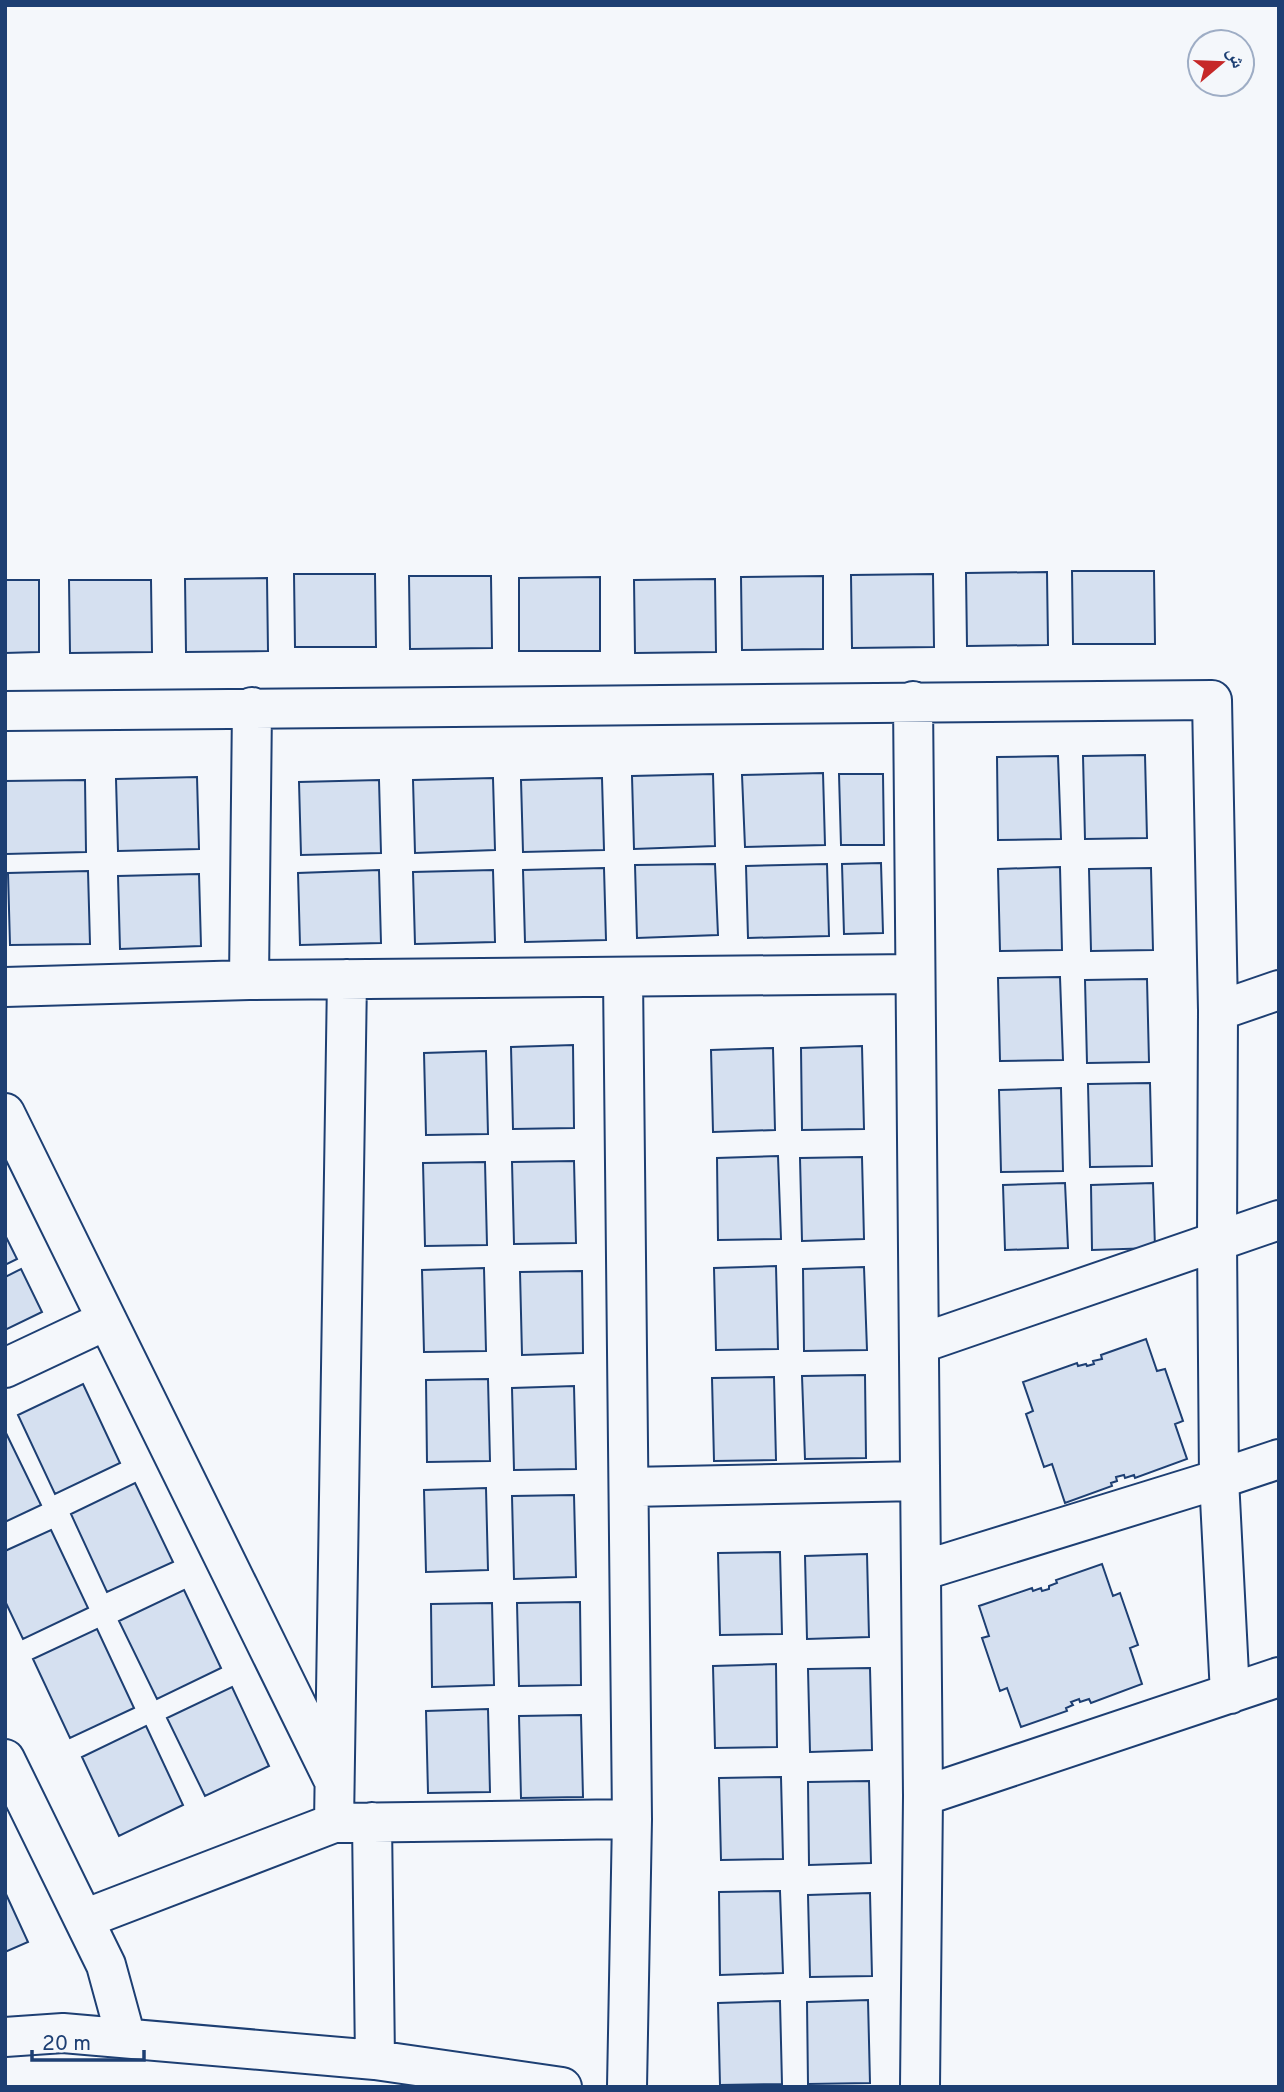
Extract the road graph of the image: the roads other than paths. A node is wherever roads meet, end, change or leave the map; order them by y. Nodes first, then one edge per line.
1 (913, 701) junction
2 (252, 707) junction
3 (5, 710) edge
4 (915, 974) junction
5 (623, 977) junction
6 (347, 979) junction
7 (249, 980) junction
8 (5, 987) edge
9 (1279, 990) edge
10 (1219, 1011) junction
11 (5, 1113) edge
12 (1279, 1220) edge
13 (1217, 1241) junction
14 (107, 1320) junction
15 (919, 1344) junction
16 (5, 1368) edge
17 (1279, 1458) edge
18 (1220, 1479) junction
19 (920, 1481) junction
20 (629, 1488) junction
21 (920, 1571) junction
22 (1279, 1677) edge
23 (1230, 1694) junction
24 (5, 1759) edge
25 (335, 1783) junction
26 (923, 1796) junction
27 (632, 1819) junction
28 (372, 1822) junction
29 (334, 1823) junction
30 (84, 1919) junction
31 (5, 2038) edge
32 (126, 2038) junction
33 (375, 2060) junction
34 (562, 2087) edge
35 (627, 2087) edge
36 (920, 2087) edge

1 - 2 street
1 - 4 street
1 - 10 street
2 - 3 street
2 - 7 street
4 - 5 street
4 - 15 street
5 - 6 street
5 - 20 street
6 - 7 street
6 - 25 street
7 - 8 street
9 - 10 street
10 - 13 street
11 - 14 street
12 - 13 street
13 - 15 street
13 - 18 street
14 - 16 street
14 - 25 street
15 - 19 street
17 - 18 street
18 - 21 street
18 - 23 street
19 - 20 street
19 - 21 street
20 - 27 street
21 - 26 street
22 - 23 street
23 - 26 street
24 - 30 street
25 - 29 street
26 - 36 street
27 - 28 street
27 - 35 street
28 - 29 street
28 - 33 street
29 - 30 street
30 - 32 street
31 - 32 street
32 - 33 street
33 - 34 street

